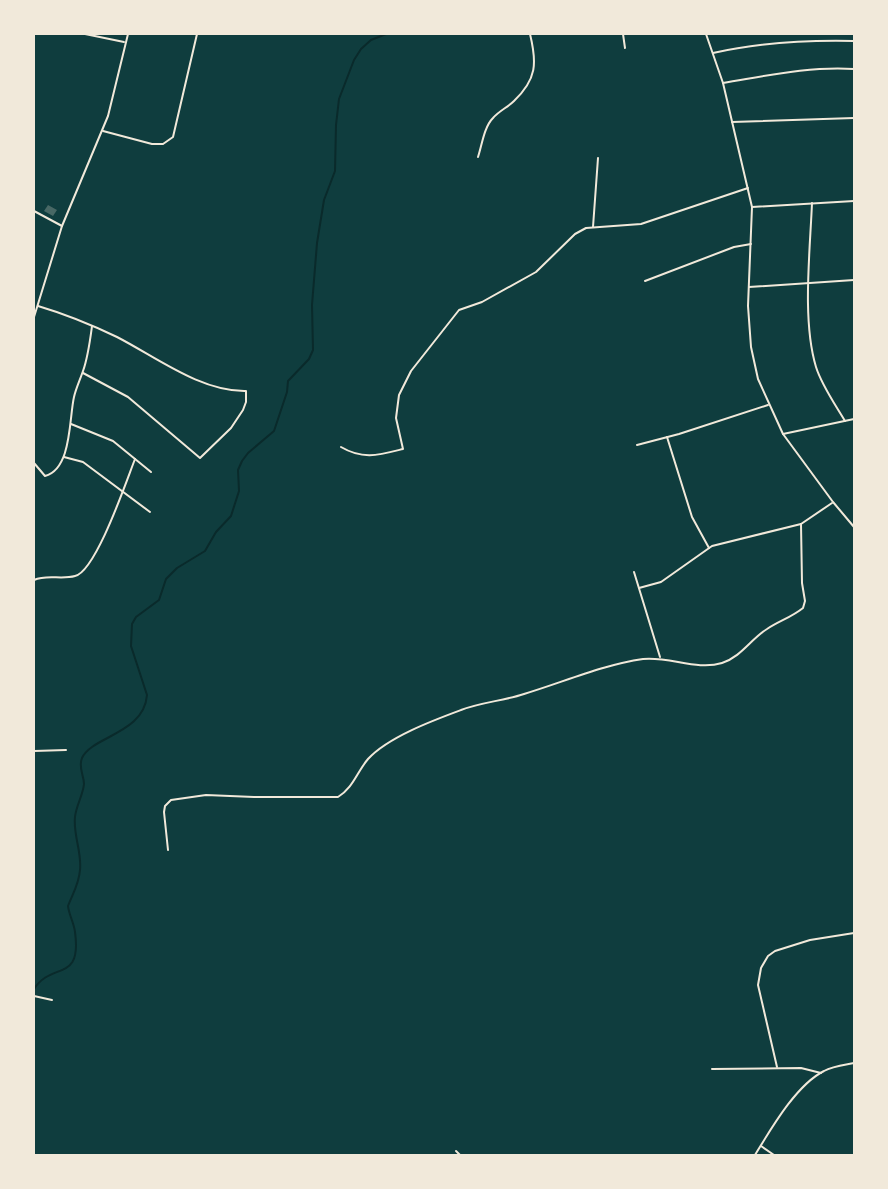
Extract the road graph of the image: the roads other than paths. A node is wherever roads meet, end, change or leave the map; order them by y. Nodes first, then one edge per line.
1 (85, 34) edge
2 (128, 34) edge
3 (197, 34) edge
4 (530, 34) edge
5 (623, 34) edge
6 (706, 34) edge
7 (854, 41) edge
8 (124, 43) junction
9 (625, 48) dead end
10 (713, 53) junction
11 (854, 69) edge
12 (723, 83) junction
13 (854, 118) edge
14 (732, 122) junction
15 (103, 131) junction
16 (478, 157) dead end
17 (598, 158) dead end
18 (748, 188) junction
19 (854, 200) edge
20 (812, 204) junction
21 (752, 206) junction
22 (34, 211) edge
23 (62, 226) junction
24 (593, 227) junction
25 (751, 244) junction
26 (854, 280) edge
27 (645, 281) dead end
28 (809, 282) junction
29 (749, 287) junction
30 (38, 306) junction
31 (34, 317) edge
32 (92, 326) junction
33 (83, 373) junction
34 (768, 404) junction
35 (854, 419) edge
36 (845, 421) junction
37 (71, 424) junction
38 (783, 434) junction
39 (667, 437) junction
40 (637, 445) dead end
41 (341, 447) dead end
42 (64, 457) junction
43 (135, 459) junction
44 (34, 463) edge
45 (151, 472) dead end
46 (122, 492) junction
47 (833, 502) junction
48 (150, 512) dead end
49 (801, 524) junction
50 (854, 527) edge
51 (709, 548) junction
52 (634, 572) dead end
53 (34, 580) edge
54 (639, 588) junction
55 (660, 657) junction
56 (66, 750) dead end
57 (34, 751) edge
58 (168, 850) dead end
59 (854, 933) edge
60 (34, 996) edge
61 (52, 1000) dead end
62 (854, 1063) edge
63 (777, 1067) junction
64 (712, 1069) dead end
65 (821, 1073) junction
66 (761, 1146) junction
67 (456, 1151) dead end
68 (460, 1155) edge
69 (755, 1155) edge
70 (774, 1155) edge

1 - 8 street
2 - 8 street
3 - 15 street
4 - 16 street
5 - 9 street
6 - 10 street
7 - 10 street
8 - 15 street
10 - 12 street
11 - 12 street
12 - 14 street
13 - 14 street
14 - 18 street
15 - 23 street
17 - 24 street
18 - 21 street
18 - 24 street
19 - 20 street
20 - 21 street
20 - 28 street
21 - 25 street
22 - 23 street
23 - 30 street
24 - 41 street
25 - 27 street
25 - 29 street
26 - 28 street
28 - 29 street
28 - 36 street
29 - 34 street
30 - 31 street
30 - 32 street
32 - 33 street
32 - 33 street
33 - 37 street
34 - 38 street
34 - 39 street
35 - 36 street
36 - 38 street
37 - 42 street
37 - 43 street
38 - 47 street
39 - 40 street
39 - 51 street
42 - 44 street
42 - 46 street
43 - 45 street
43 - 46 street
46 - 48 street
46 - 53 street
47 - 49 street
47 - 50 street
49 - 51 street
49 - 55 street
51 - 54 street
52 - 54 street
54 - 55 street
55 - 58 street
56 - 57 street
59 - 63 street
60 - 61 street
62 - 65 street
63 - 64 street
63 - 65 street
65 - 66 street
66 - 69 street
66 - 70 street
67 - 68 street

